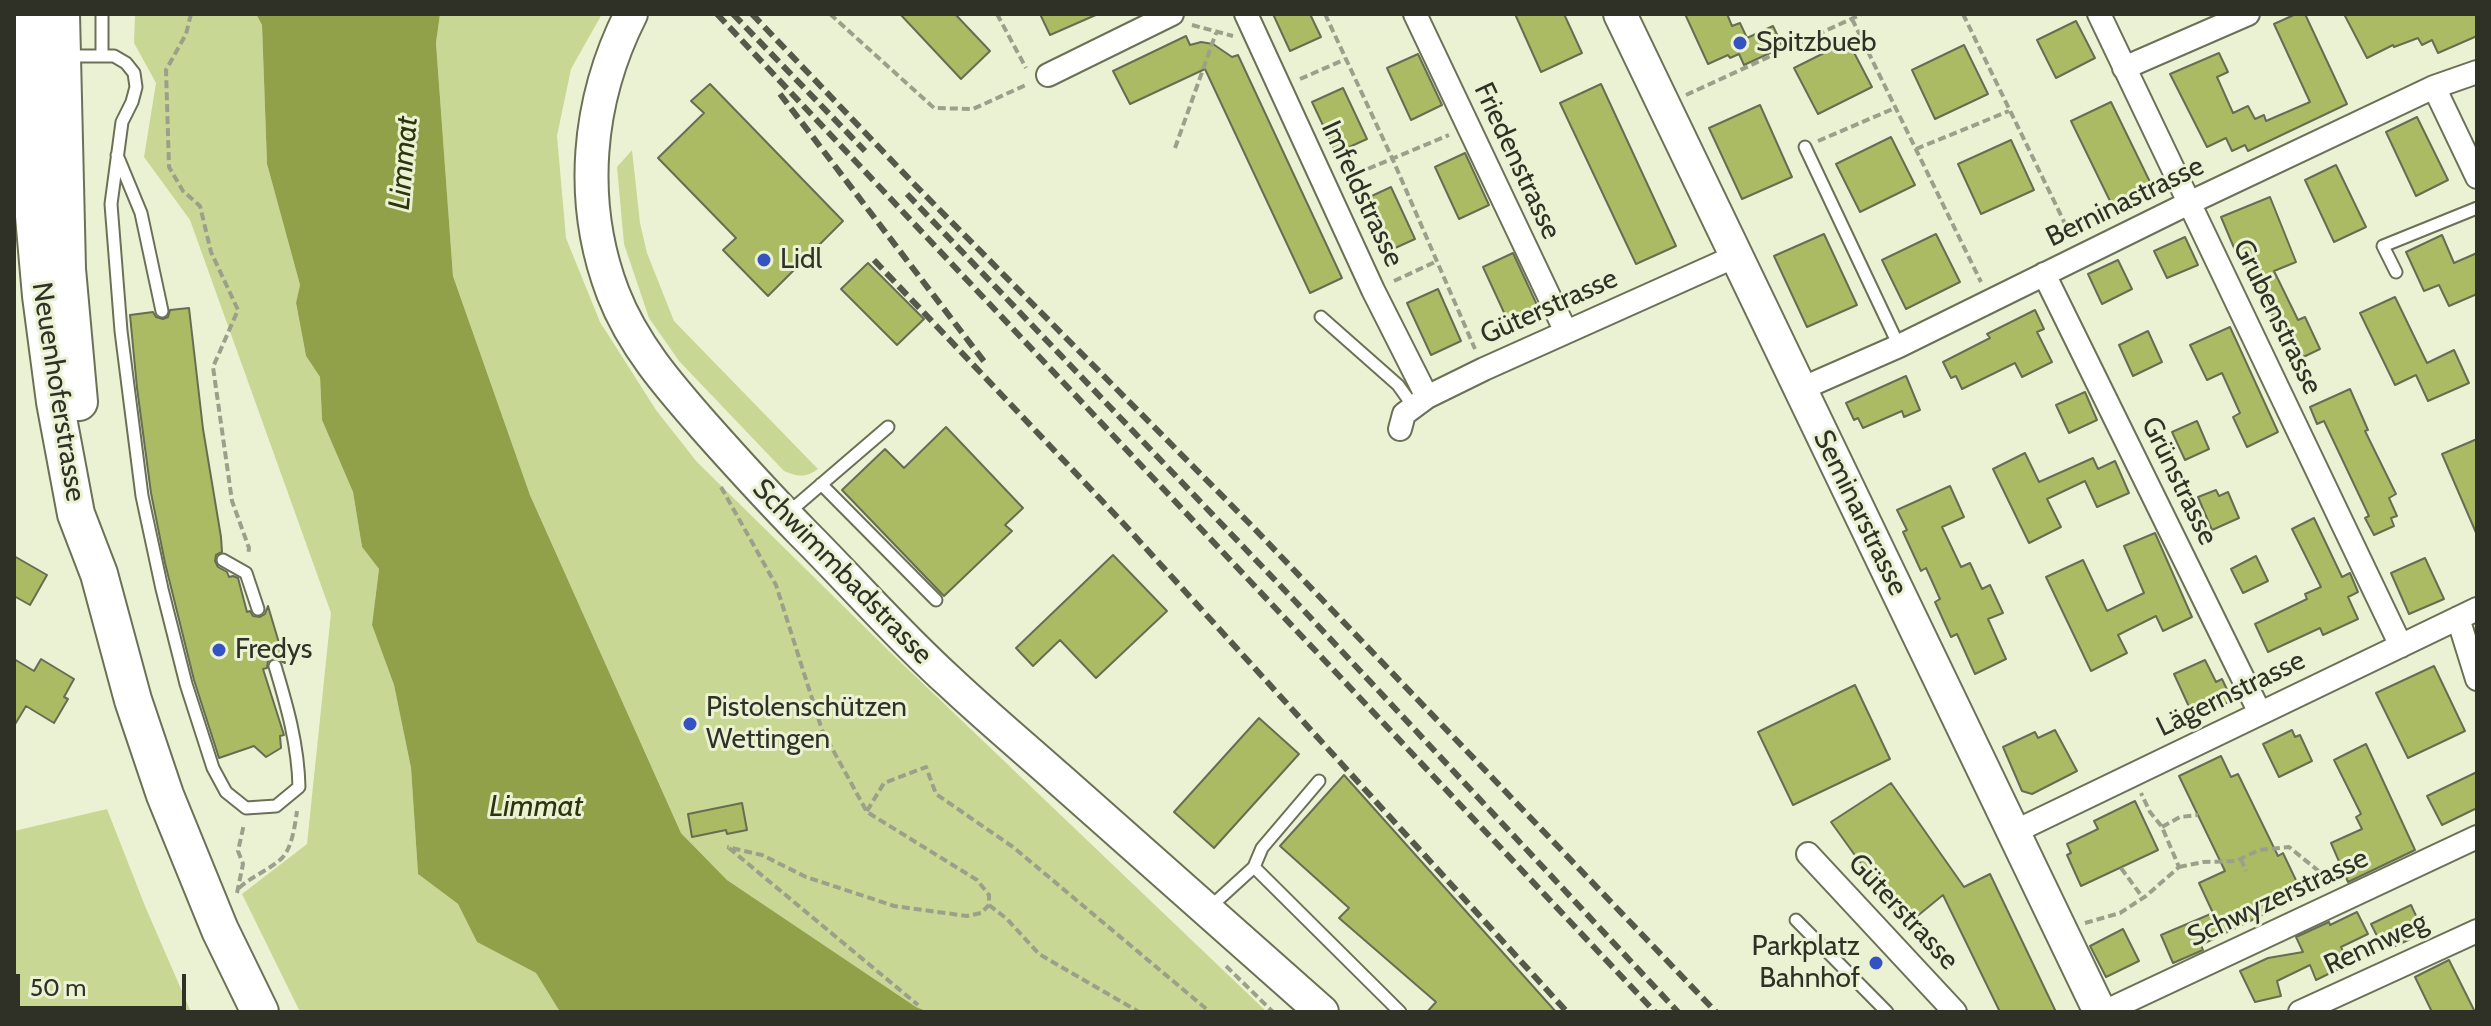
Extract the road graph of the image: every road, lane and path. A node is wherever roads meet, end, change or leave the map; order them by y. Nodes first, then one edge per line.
1 (26, 14) edge
2 (61, 14) edge
3 (102, 14) edge
4 (191, 14) edge
5 (631, 14) edge
6 (830, 14) edge
7 (997, 14) edge
8 (1246, 14) edge
9 (1325, 14) edge
10 (1415, 14) edge
11 (1620, 14) edge
12 (1862, 14) edge
13 (1963, 14) edge
14 (2099, 14) edge
15 (2248, 14) edge
16 (1169, 15) edge
17 (1852, 19) junction
18 (1216, 33) junction
19 (1258, 41) junction
20 (102, 55) junction
21 (44, 56) junction
22 (1346, 59) junction
23 (2124, 68) junction
24 (2477, 72) edge
25 (1041, 78) junction
26 (1280, 87) junction
27 (2434, 87) junction
28 (1680, 98) dead end
29 (1895, 108) junction
30 (2009, 111) junction
31 (1467, 126) junction
32 (1805, 147) joint
33 (1175, 148) dead end
34 (1916, 149) junction
35 (117, 154) junction
36 (1393, 160) junction
37 (2477, 177) edge
38 (1325, 187) junction
39 (2189, 203) junction
40 (2477, 208) edge
41 (2076, 245) dead end
42 (1736, 256) junction
43 (1437, 261) junction
44 (2396, 272) dead end
45 (2044, 274) junction
46 (1984, 288) dead end
47 (1373, 290) junction
48 (162, 311) dead end
49 (1321, 317) dead end
50 (1566, 332) junction
51 (1899, 346) junction
52 (1484, 369) junction
53 (1801, 389) junction
54 (1420, 402) junction
55 (888, 427) dead end
56 (1400, 429) dead end
57 (727, 452) junction
58 (821, 484) junction
59 (785, 515) junction
60 (223, 560) dead end
61 (246, 573) junction
62 (936, 600) dead end
63 (258, 609) dead end
64 (2467, 614) edge
65 (2401, 646) junction
66 (275, 666) dead end
67 (2477, 679) edge
68 (2260, 713) junction
69 (2132, 774) junction
70 (1319, 781) dead end
71 (299, 787) junction
72 (246, 808) junction
73 (867, 812) junction
74 (2198, 815) dead end
75 (2162, 827) junction
76 (2012, 833) junction
77 (2477, 837) edge
78 (1808, 854) dead end
79 (2241, 859) junction
80 (1254, 867) junction
81 (2179, 867) junction
82 (2121, 868) dead end
83 (2246, 871) dead end
84 (2143, 898) junction
85 (2338, 902) junction
86 (989, 905) junction
87 (1206, 910) junction
88 (1796, 920) dead end
89 (2075, 926) dead end
90 (2477, 931) edge
91 (918, 1005) dead end
92 (260, 1012) edge
93 (1139, 1012) edge
94 (1210, 1012) edge
95 (1322, 1012) edge
96 (1400, 1012) edge
97 (1887, 1012) edge
98 (1955, 1012) edge
99 (2102, 1012) edge
100 (2300, 1012) edge

1 - 21 main road, Neuenhoferstrasse
2 - 21 main road, Neuenhoferstrasse
3 - 20 lane
4 - 61 path
5 - 57 main road, Schwimmbadstrasse
6 - 25 path
7 - 25 path
8 - 19 street, Imfeldstrasse
9 - 22 path
10 - 31 street, Friedenstrasse
11 - 42 main road, Seminarstrasse
12 - 17 path
13 - 30 path
14 - 23 street, Grubenstrasse
15 - 23 street
16 - 18 path
16 - 25 street
17 - 28 path
17 - 29 path
18 - 19 path
18 - 33 path
19 - 26 street, Imfeldstrasse
20 - 21 lane
20 - 35 lane
21 - 92 main road, Neuenhoferstrasse
22 - 26 path
22 - 36 path
23 - 39 street, Grubenstrasse
24 - 27 street, Berninastrasse
26 - 38 street, Imfeldstrasse
27 - 37 street
27 - 39 street, Berninastrasse
29 - 32 path
29 - 34 path
30 - 34 path
30 - 41 path
31 - 36 path
31 - 50 street, Friedenstrasse
32 - 51 lane
34 - 46 path
35 - 48 lane
35 - 72 lane
36 - 38 path
36 - 43 path
38 - 47 street, Imfeldstrasse
39 - 45 street, Berninastrasse
39 - 65 street, Grubenstrasse
40 - 44 lane
42 - 50 street, Güterstrasse
42 - 53 main road, Seminarstrasse
43 - 47 path
43 - 52 path
45 - 51 street, Berninastrasse
45 - 68 street, Grünstrasse
47 - 54 street, Imfeldstrasse
49 - 54 lane
50 - 52 street, Güterstrasse
51 - 53 street, Berninastrasse
52 - 54 street, Güterstrasse
53 - 76 main road, Seminarstrasse
54 - 56 street
55 - 58 lane
57 - 59 main road, Schwimmbadstrasse
57 - 73 path
58 - 59 lane
58 - 62 lane
59 - 87 main road, Schwimmbadstrasse
60 - 61 lane
61 - 63 lane
64 - 65 street, Lägernstrasse
64 - 67 street
65 - 68 street, Lägernstrasse
66 - 71 lane
68 - 69 street, Lägernstrasse
69 - 75 path
69 - 76 street, Lägernstrasse
70 - 80 lane
71 - 72 lane
71 - 72 path
73 - 86 path
73 - 94 path
74 - 75 path
75 - 81 path
76 - 99 main road, Seminarstrasse
77 - 85 street, Schwyzerstrasse
78 - 98 street, Güterstrasse
79 - 81 path
79 - 83 path
79 - 85 path
80 - 87 lane
80 - 96 lane
81 - 84 path
82 - 84 path
84 - 89 path
85 - 99 street, Schwyzerstrasse
86 - 91 path
86 - 93 path
87 - 95 main road, Schwimmbadstrasse
88 - 97 lane
90 - 100 street, Rennweg

